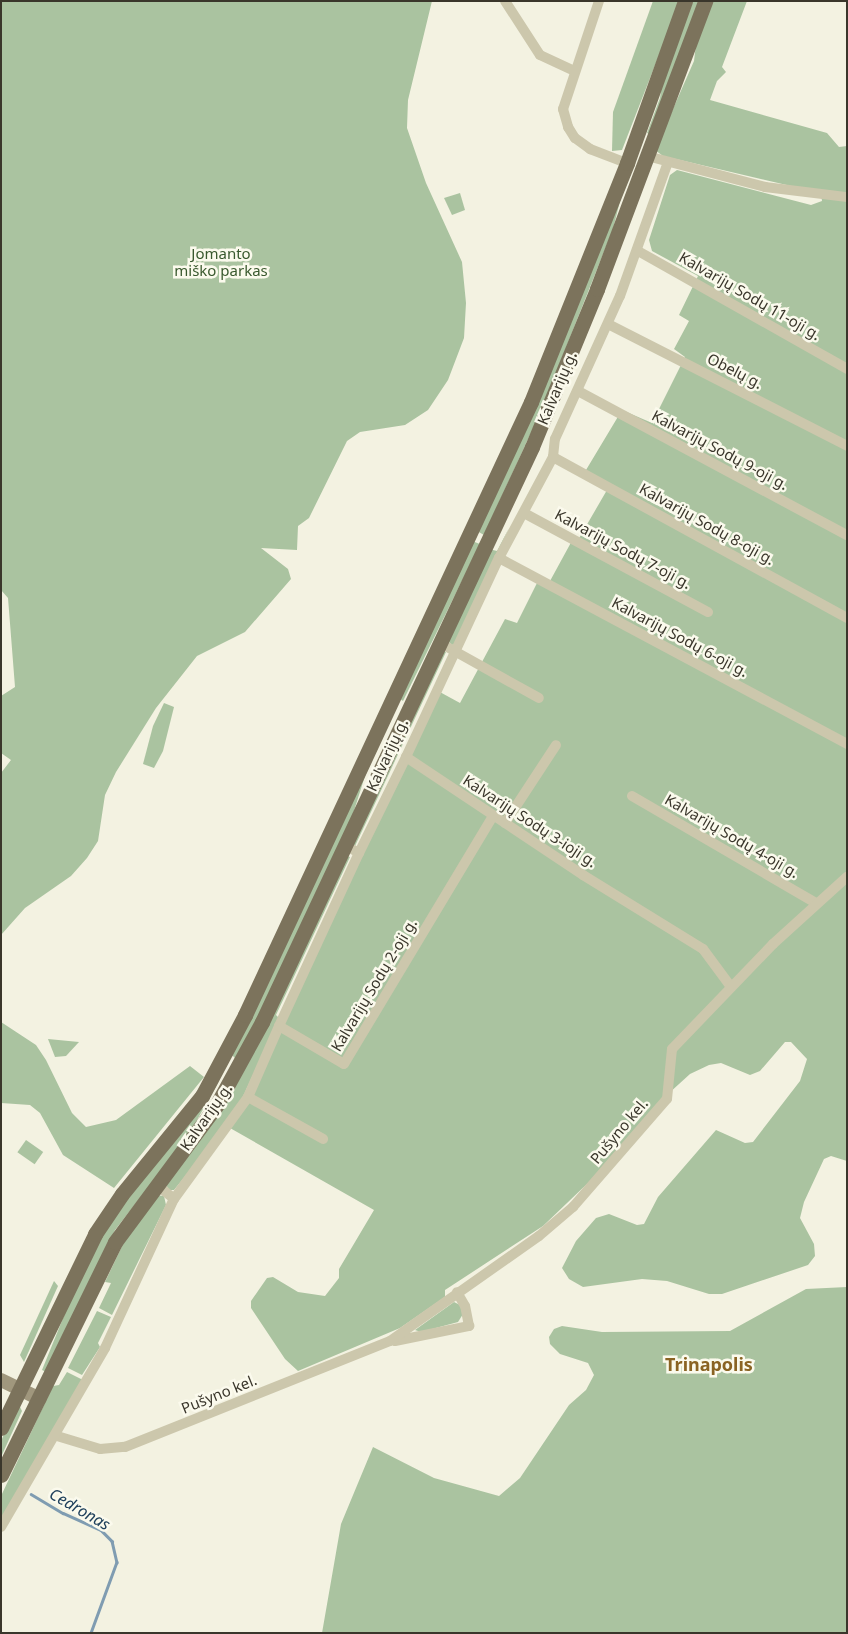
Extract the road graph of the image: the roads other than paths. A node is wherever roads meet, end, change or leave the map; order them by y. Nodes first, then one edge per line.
1 (505, 1) edge
2 (598, 1) edge
3 (685, 1) edge
4 (705, 1) edge
5 (574, 71) junction
6 (627, 162) junction
7 (645, 162) junction
8 (668, 162) junction
9 (847, 197) edge
10 (638, 251) junction
11 (608, 324) junction
12 (847, 369) edge
13 (578, 391) junction
14 (847, 446) edge
15 (552, 457) junction
16 (524, 513) junction
17 (847, 535) edge
18 (499, 558) junction
19 (708, 612) dead end
20 (847, 618) edge
21 (440, 643) junction
22 (455, 650) junction
23 (539, 698) dead end
24 (393, 699) junction
25 (409, 707) junction
26 (847, 744) edge
27 (556, 745) dead end
28 (406, 757) junction
29 (632, 796) dead end
30 (493, 816) junction
31 (505, 823) junction
32 (345, 845) junction
33 (359, 852) junction
34 (847, 877) edge
35 (816, 903) junction
36 (731, 987) junction
37 (280, 1026) junction
38 (220, 1064) junction
39 (236, 1073) junction
40 (248, 1096) junction
41 (323, 1139) dead end
42 (157, 1185) junction
43 (174, 1199) junction
44 (457, 1292) junction
45 (390, 1342) junction
46 (1, 1380) edge
47 (19, 1390) junction
48 (40, 1399) junction
49 (1, 1428) edge
50 (57, 1436) junction
51 (1, 1475) edge
52 (1, 1527) edge

1 - 5 street
2 - 5 street
3 - 6 main road, Kalvarijų g.
4 - 7 main road, Kalvarijų g.
5 - 6 street
6 - 7 main road
6 - 24 main road, Kalvarijų g.
7 - 8 street
7 - 21 main road, Kalvarijų g.
8 - 9 street
8 - 10 street
10 - 11 street
10 - 12 street, Kalvarijų Sodų 11-oji g.
11 - 13 street
11 - 14 street, Obelų g.
13 - 15 street
13 - 17 street, Kalvarijų Sodų 9-oji g.
15 - 16 street
15 - 20 street, Kalvarijų Sodų 8-oji g.
16 - 18 street
16 - 19 street, Kalvarijų Sodų 7-oji g.
18 - 22 street
18 - 26 street, Kalvarijų Sodų 6-oji g.
21 - 22 street
21 - 25 main road, Kalvarijų g.
22 - 23 street
22 - 28 street
24 - 25 main road
24 - 38 main road, Kalvarijų g.
25 - 32 main road, Kalvarijų g.
27 - 31 street
28 - 30 street, Kalvarijų Sodų 3-ioji g.
28 - 33 street
29 - 35 street, Kalvarijų Sodų 4-oji g.
30 - 31 street, Kalvarijų Sodų 3-ioji g.
30 - 37 street, Kalvarijų Sodų 2-oji g.
31 - 36 street, Kalvarijų Sodų 3-ioji g.
32 - 33 street
32 - 39 main road, Kalvarijų g.
33 - 37 street
34 - 35 street, Pušyno kel.
35 - 36 street, Pušyno kel.
36 - 44 street, Pušyno kel.
37 - 40 street
38 - 39 main road
38 - 47 main road, Kalvarijų g.
39 - 42 main road, Kalvarijų g.
40 - 41 street
40 - 43 street
42 - 43 street
42 - 48 main road, Kalvarijų g.
43 - 50 street
44 - 45 street, Pušyno kel.
44 - 45 street, Pušyno kel.
45 - 50 street, Pušyno kel.
46 - 47 street
47 - 48 street
47 - 49 main road, Kalvarijų g.
48 - 51 main road, Kalvarijų g.
50 - 52 street

